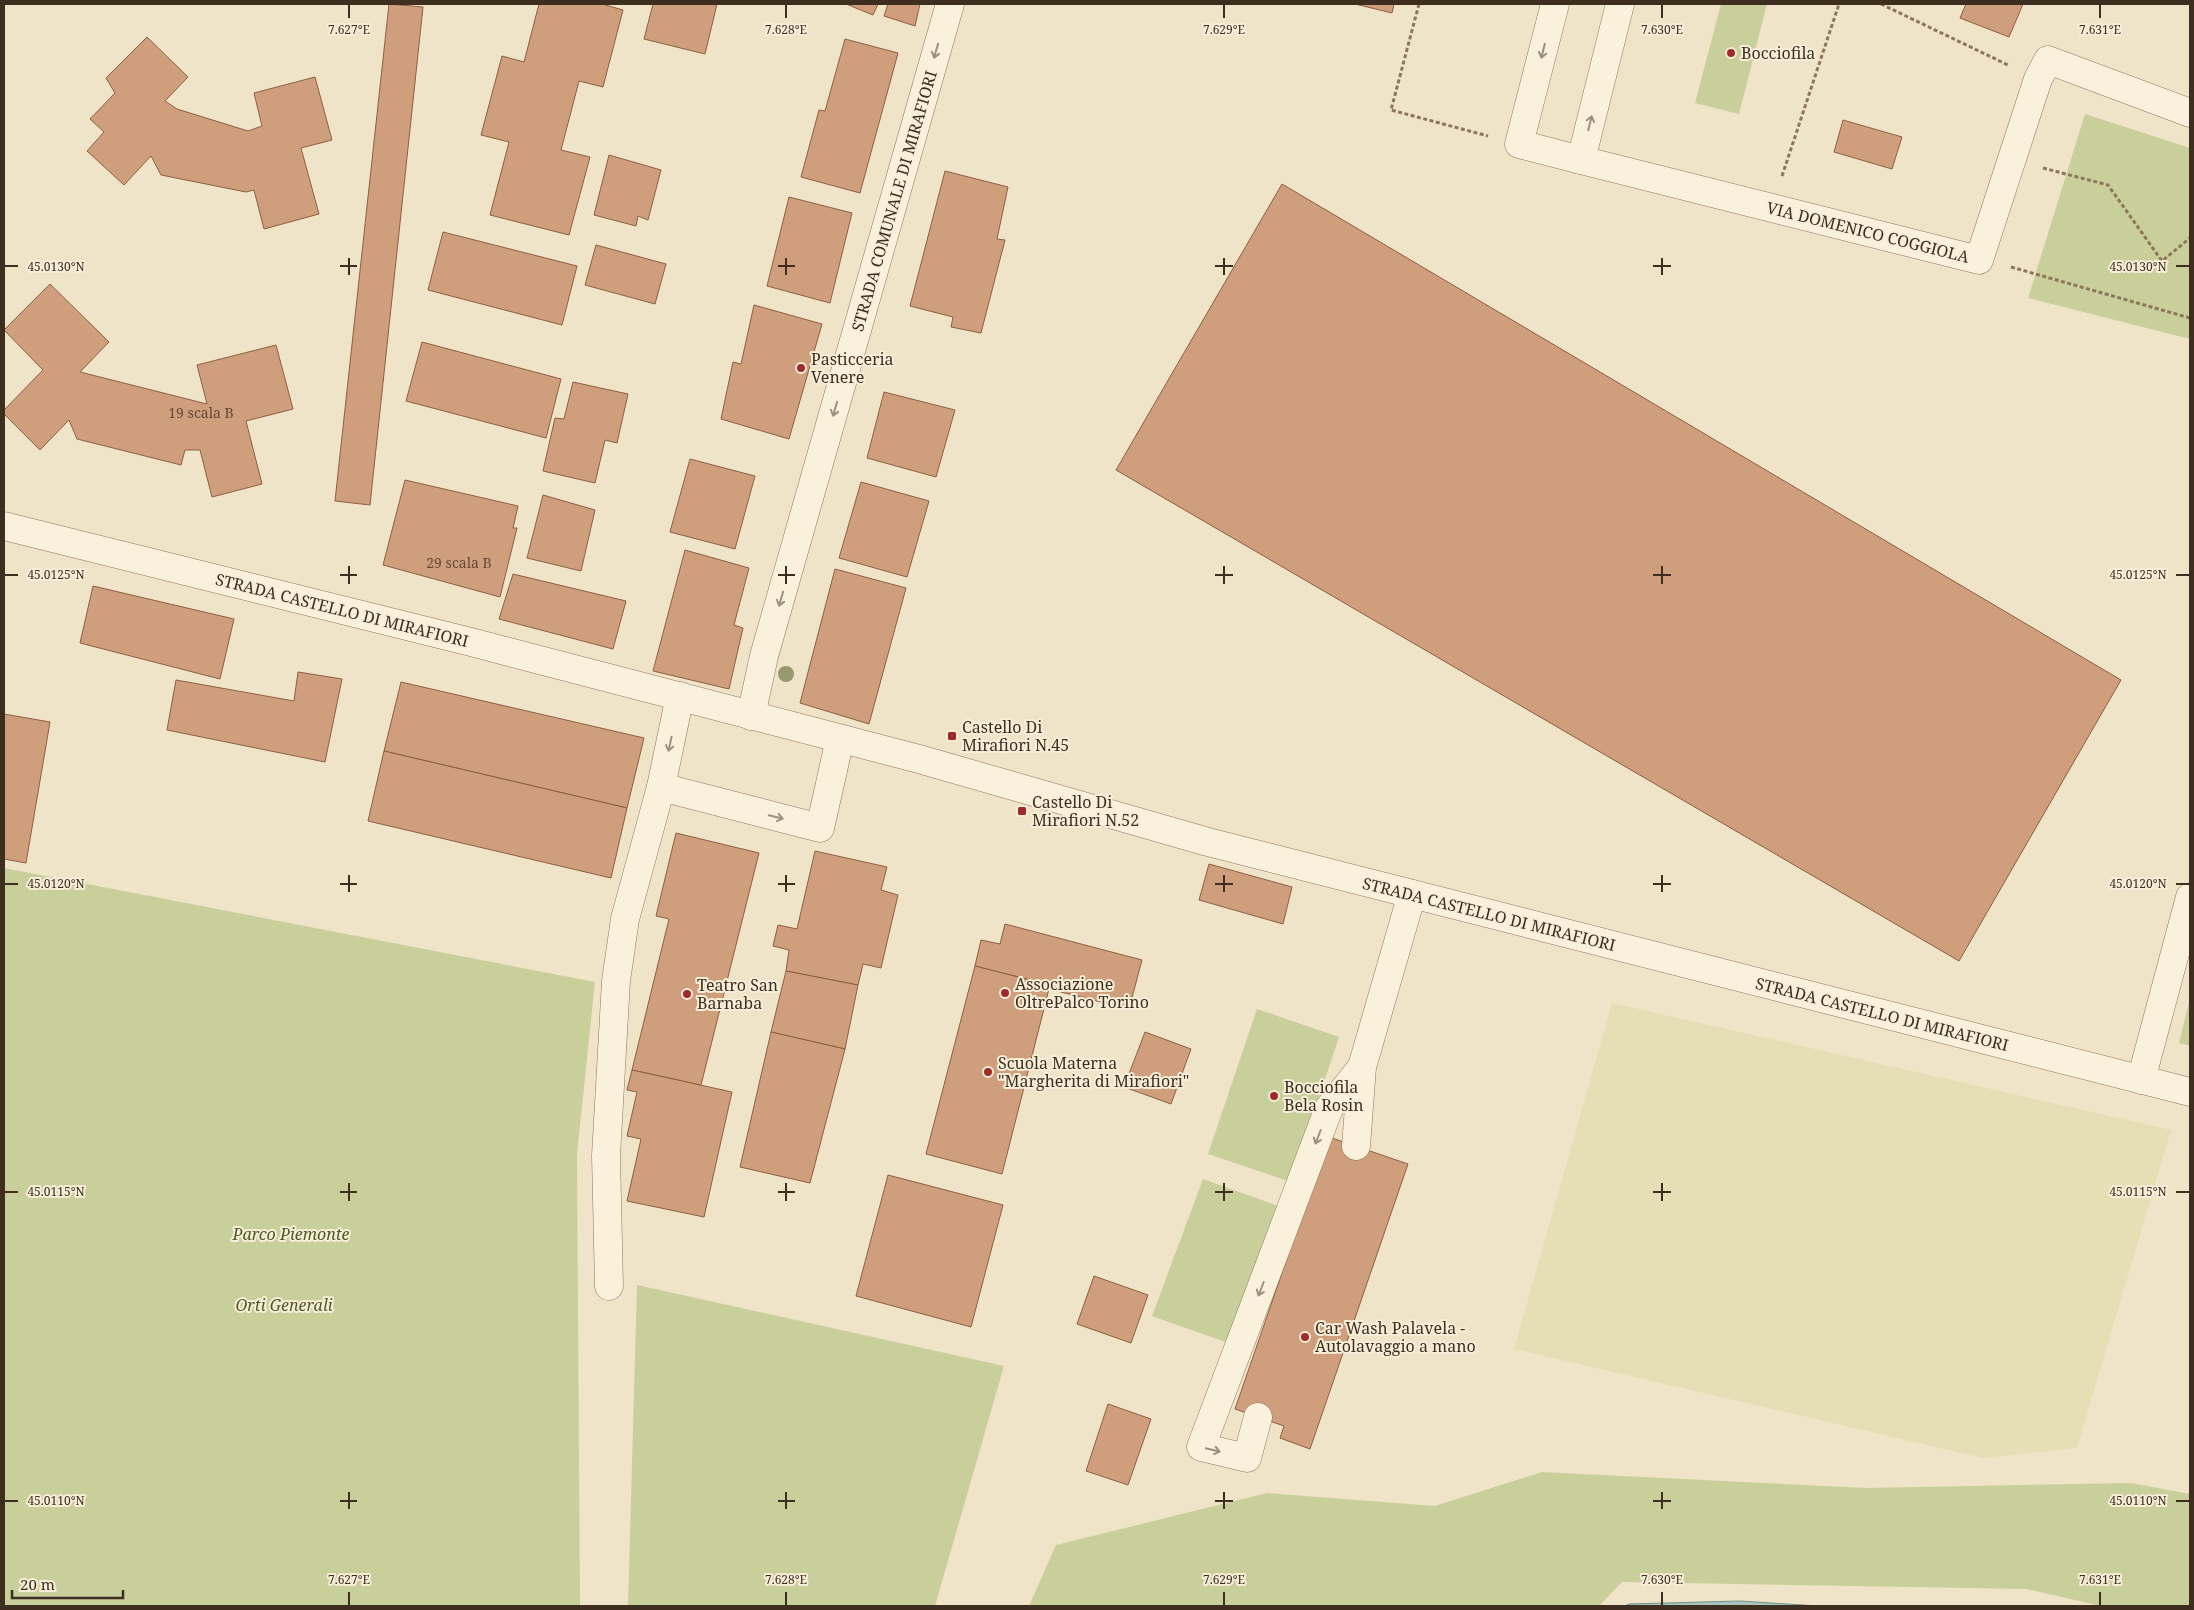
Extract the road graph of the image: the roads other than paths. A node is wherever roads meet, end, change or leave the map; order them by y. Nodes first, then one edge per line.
1 (950, 4) edge
2 (1555, 4) edge
3 (1620, 4) edge
4 (2190, 113) edge
5 (1581, 160) junction
6 (4, 526) edge
7 (680, 696) junction
8 (751, 716) junction
9 (840, 739) junction
10 (661, 787) junction
11 (1412, 894) junction
12 (2190, 897) edge
13 (1362, 1067) junction
14 (2141, 1080) junction
15 (2190, 1092) edge
16 (1356, 1146) dead end
17 (609, 1286) dead end
18 (1258, 1417) dead end

1 -> 8 street, STRADA COMUNALE DI MIRAFIORI
2 -> 5 street, VIA DOMENICO COGGIOLA
5 -> 3 street
4 - 5 street, VIA DOMENICO COGGIOLA
6 - 7 street, STRADA CASTELLO DI MIRAFIORI
7 - 8 street, STRADA CASTELLO DI MIRAFIORI
7 -> 10 street
8 - 9 street, STRADA CASTELLO DI MIRAFIORI
10 -> 9 street
9 - 11 street, STRADA CASTELLO DI MIRAFIORI
10 - 17 street
11 - 13 street
11 - 14 street, STRADA CASTELLO DI MIRAFIORI
12 - 14 street
13 - 16 street
13 -> 18 street
14 - 15 street, STRADA CASTELLO DI MIRAFIORI

